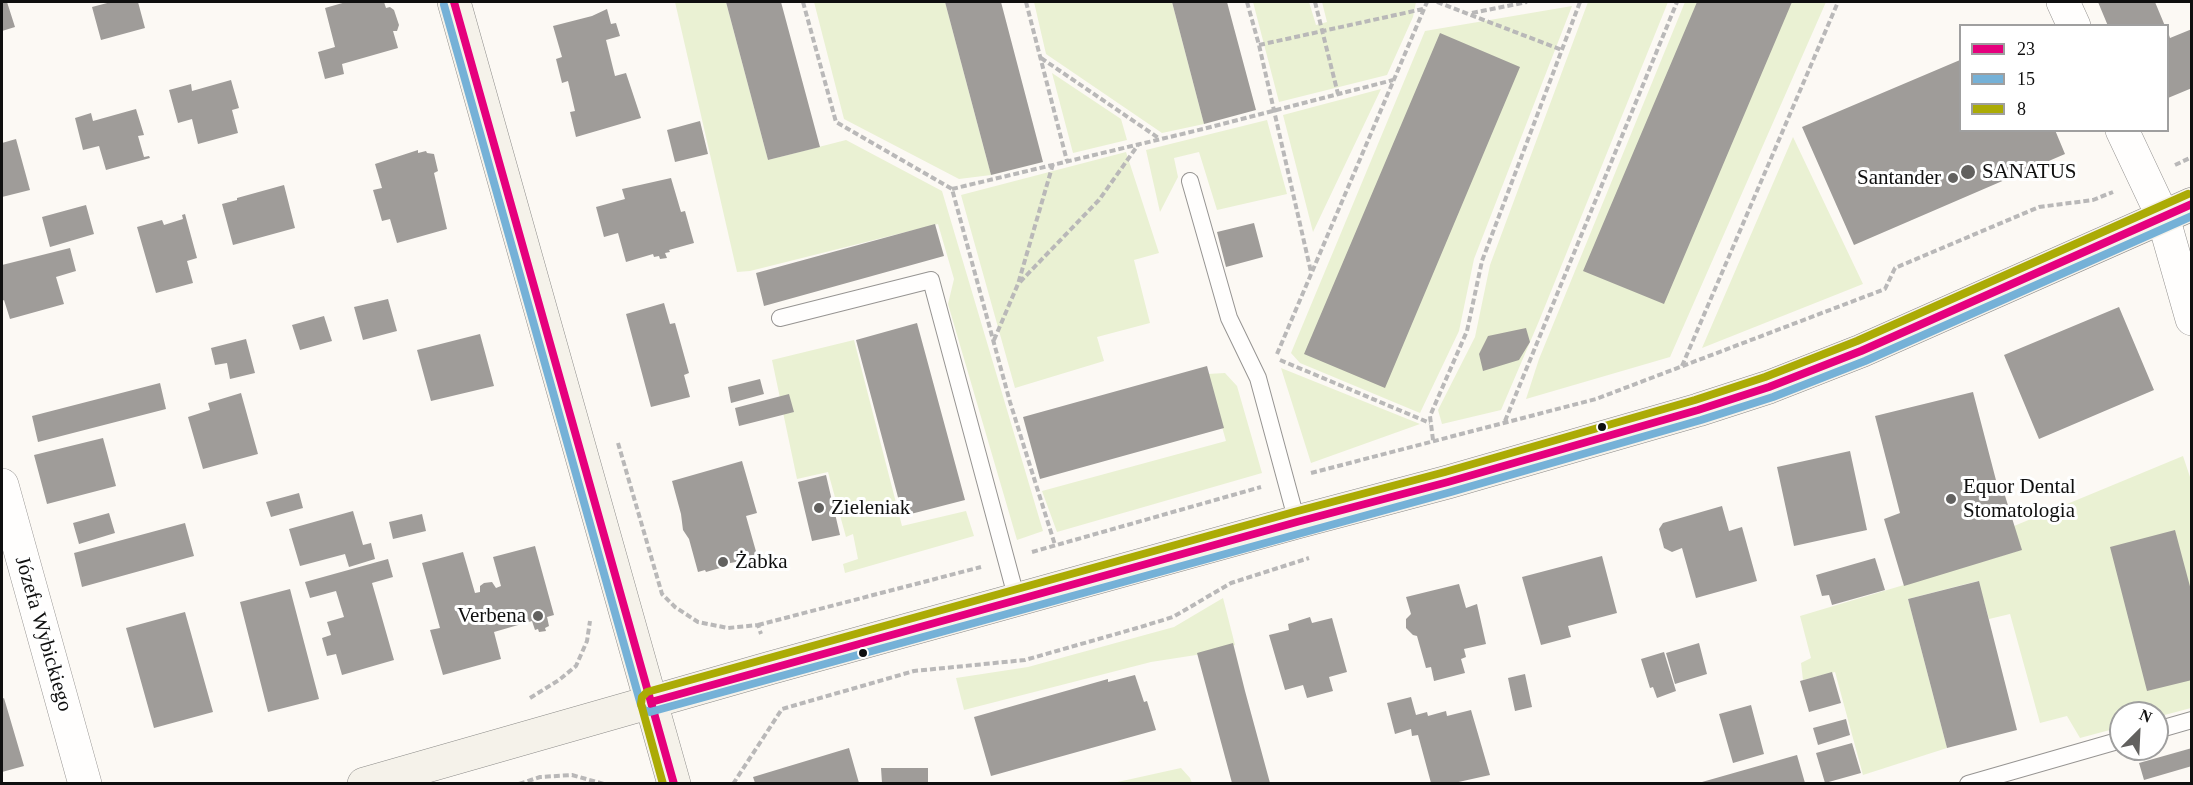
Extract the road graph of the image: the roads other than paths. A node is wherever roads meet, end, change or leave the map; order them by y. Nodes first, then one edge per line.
1 (454, 2) edge
2 (2063, 2) edge
3 (2073, 24) edge
4 (2123, 132) edge
5 (1190, 181) dead end
6 (2177, 211) edge
7 (780, 318) dead end
8 (2192, 319) edge
9 (2, 485) edge
10 (1297, 522) junction
11 (1017, 600) junction
12 (651, 702) junction
13 (2192, 720) edge
14 (2169, 727) edge
15 (2109, 743) edge
16 (85, 783) edge
17 (364, 783) edge
18 (674, 783) edge
19 (1968, 783) edge

1 - 12 street
2 - 3 street
4 - 6 street
5 - 10 lane
6 - 8 street
6 - 10 street
7 - 11 lane
9 - 16 street, Józefa Wybickiego
10 - 11 street
11 - 12 street
12 - 17 street
12 - 18 street
13 - 14 lane
15 - 19 lane

